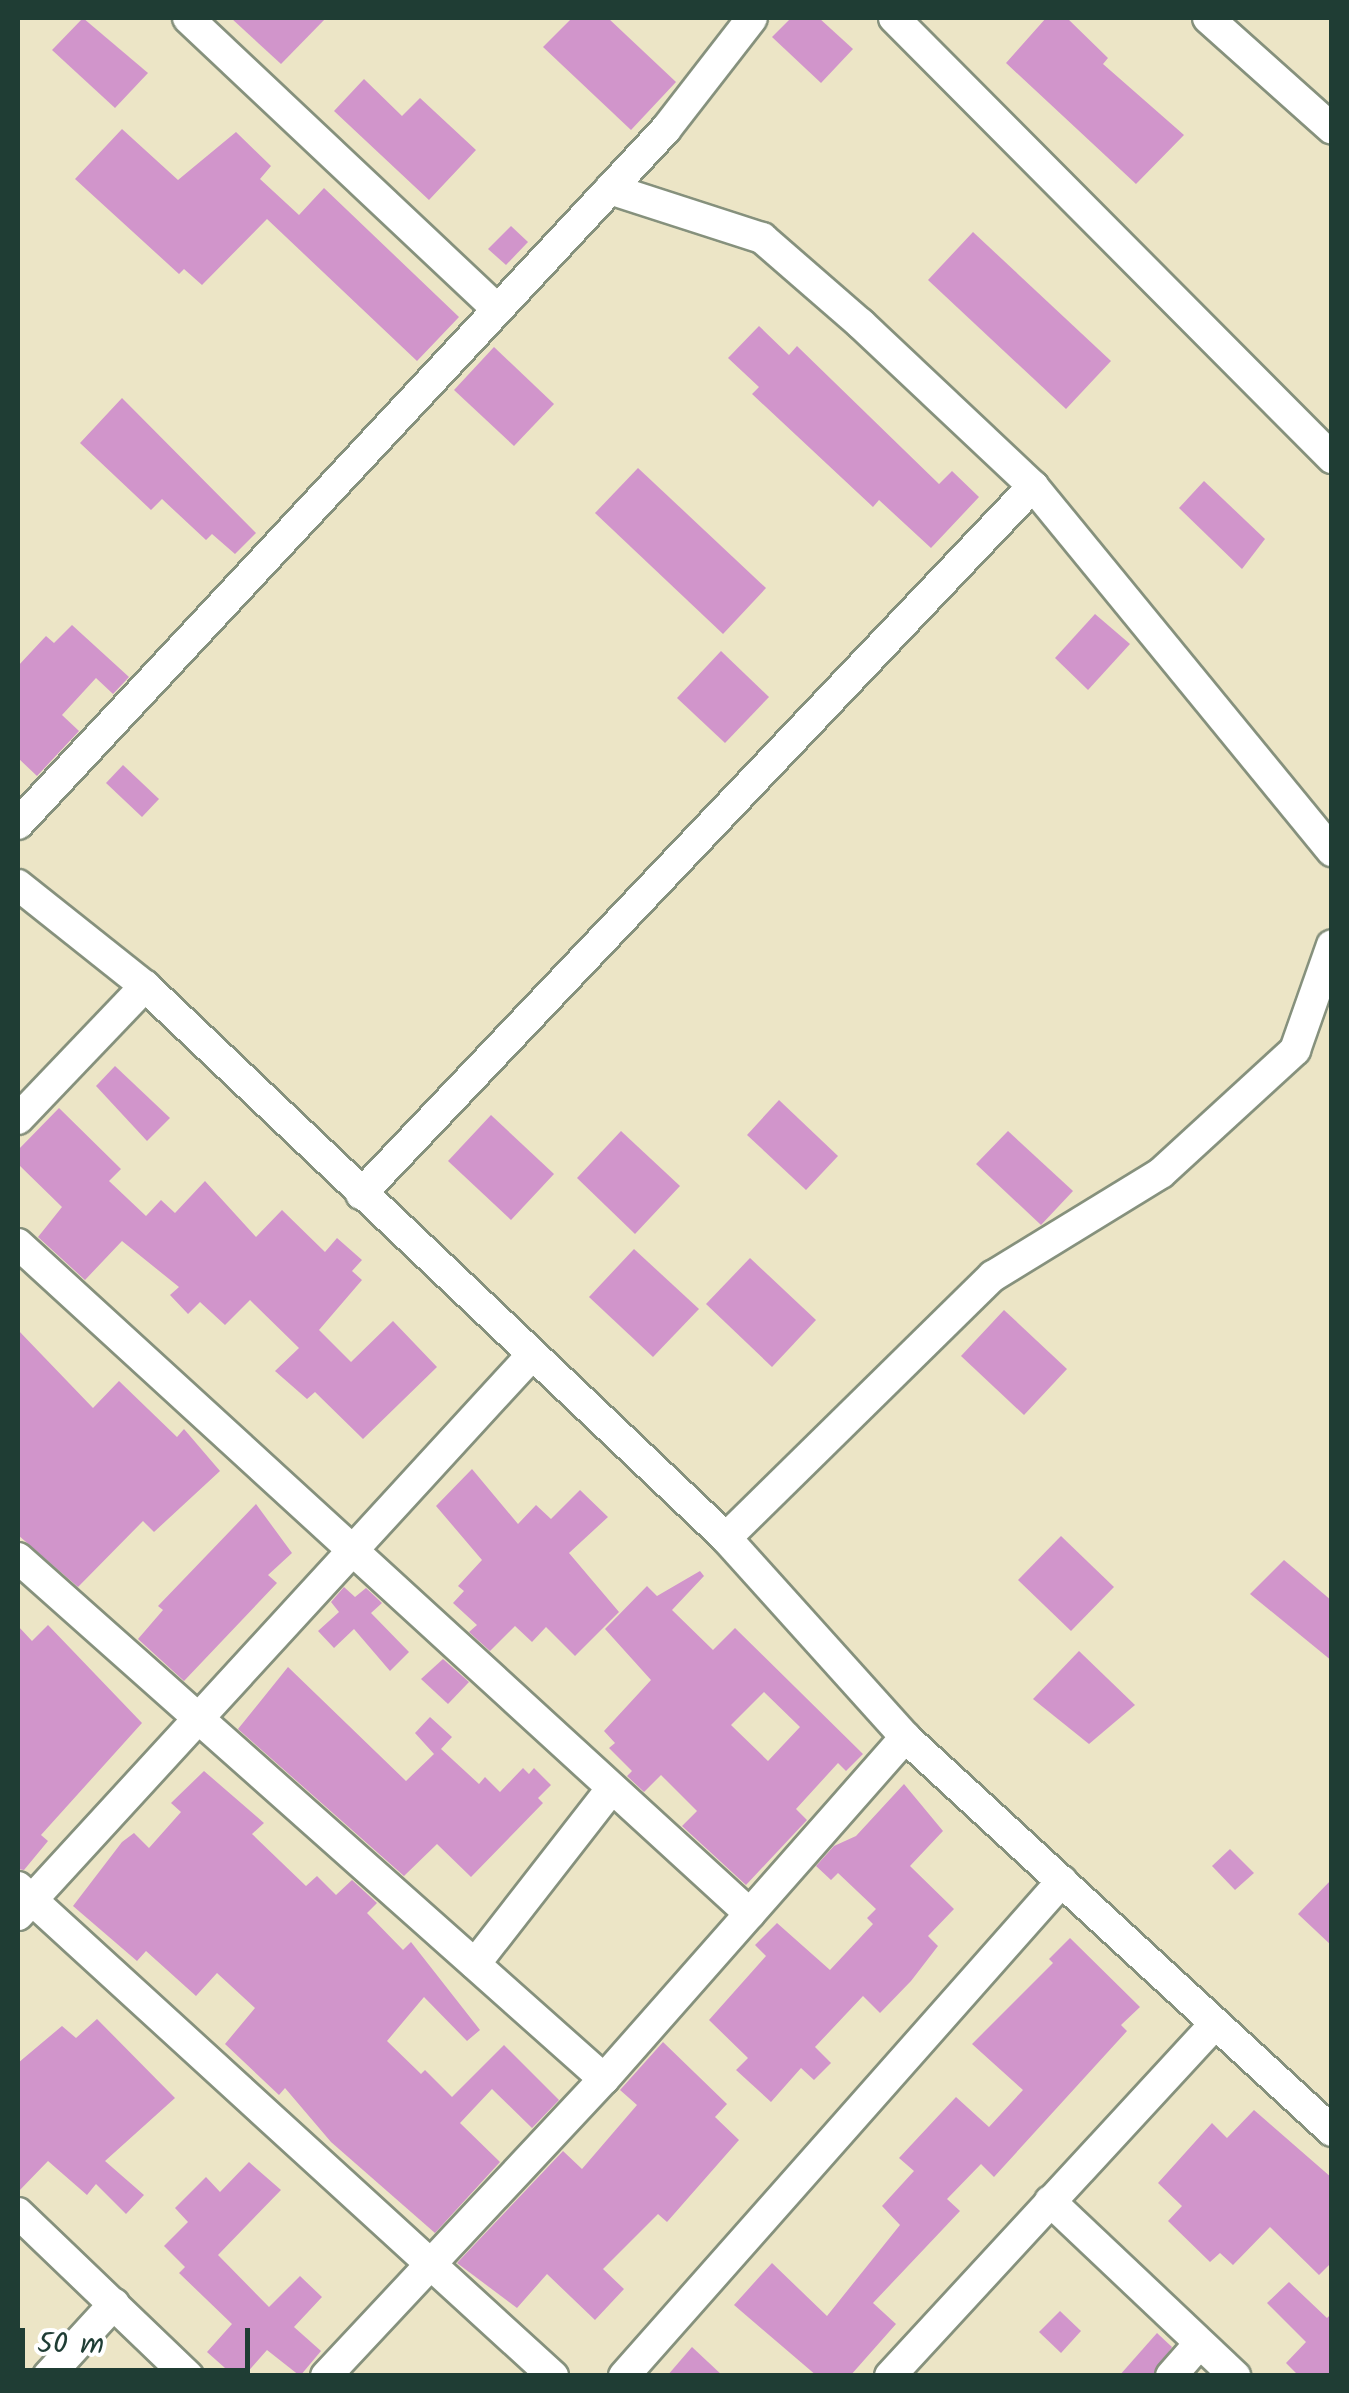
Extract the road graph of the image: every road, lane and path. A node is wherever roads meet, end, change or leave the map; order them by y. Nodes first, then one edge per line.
1 (188, 18) edge
2 (752, 18) edge
3 (894, 18) edge
4 (1208, 18) edge
5 (1332, 128) edge
6 (610, 189) junction
7 (495, 307) junction
8 (1332, 458) edge
9 (1033, 486) junction
10 (18, 824) edge
11 (1332, 851) edge
12 (18, 886) edge
13 (1332, 945) edge
14 (145, 986) junction
15 (18, 1119) edge
16 (361, 1194) junction
17 (18, 1244) edge
18 (530, 1357) junction
19 (726, 1538) junction
20 (348, 1552) junction
21 (18, 1558) edge
22 (198, 1716) junction
23 (905, 1737) junction
24 (611, 1789) junction
25 (1062, 1881) junction
26 (22, 1901) edge
27 (750, 1914) junction
28 (475, 1964) junction
29 (1214, 2024) junction
30 (604, 2079) junction
31 (1332, 2131) edge
32 (1050, 2201) junction
33 (18, 2213) edge
34 (428, 2264) junction
35 (114, 2304) junction
36 (1199, 2344) junction
37 (899, 2372) edge
38 (48, 2376) edge
39 (188, 2376) edge
40 (326, 2376) edge
41 (552, 2376) edge
42 (624, 2376) edge
43 (1171, 2376) edge
44 (1235, 2376) edge

1 - 7 street
2 - 6 street
3 - 8 street
4 - 5 street
6 - 7 street
6 - 9 street
7 - 10 street
9 - 11 street
9 - 16 street
12 - 14 street
13 - 19 street
14 - 15 street
14 - 16 street
16 - 18 street
17 - 20 street
18 - 19 street
18 - 20 street
19 - 23 street
20 - 22 street
20 - 24 street
21 - 22 street
22 - 26 street
22 - 28 street
23 - 25 street
23 - 27 street
24 - 27 street
24 - 28 street
25 - 29 street
25 - 42 street
26 - 34 street
27 - 30 street
28 - 30 street
29 - 31 street
29 - 32 street
30 - 34 street
32 - 36 street
32 - 37 street
33 - 35 street
34 - 40 street
34 - 41 street
35 - 38 street
35 - 39 street
36 - 43 street
36 - 44 street

